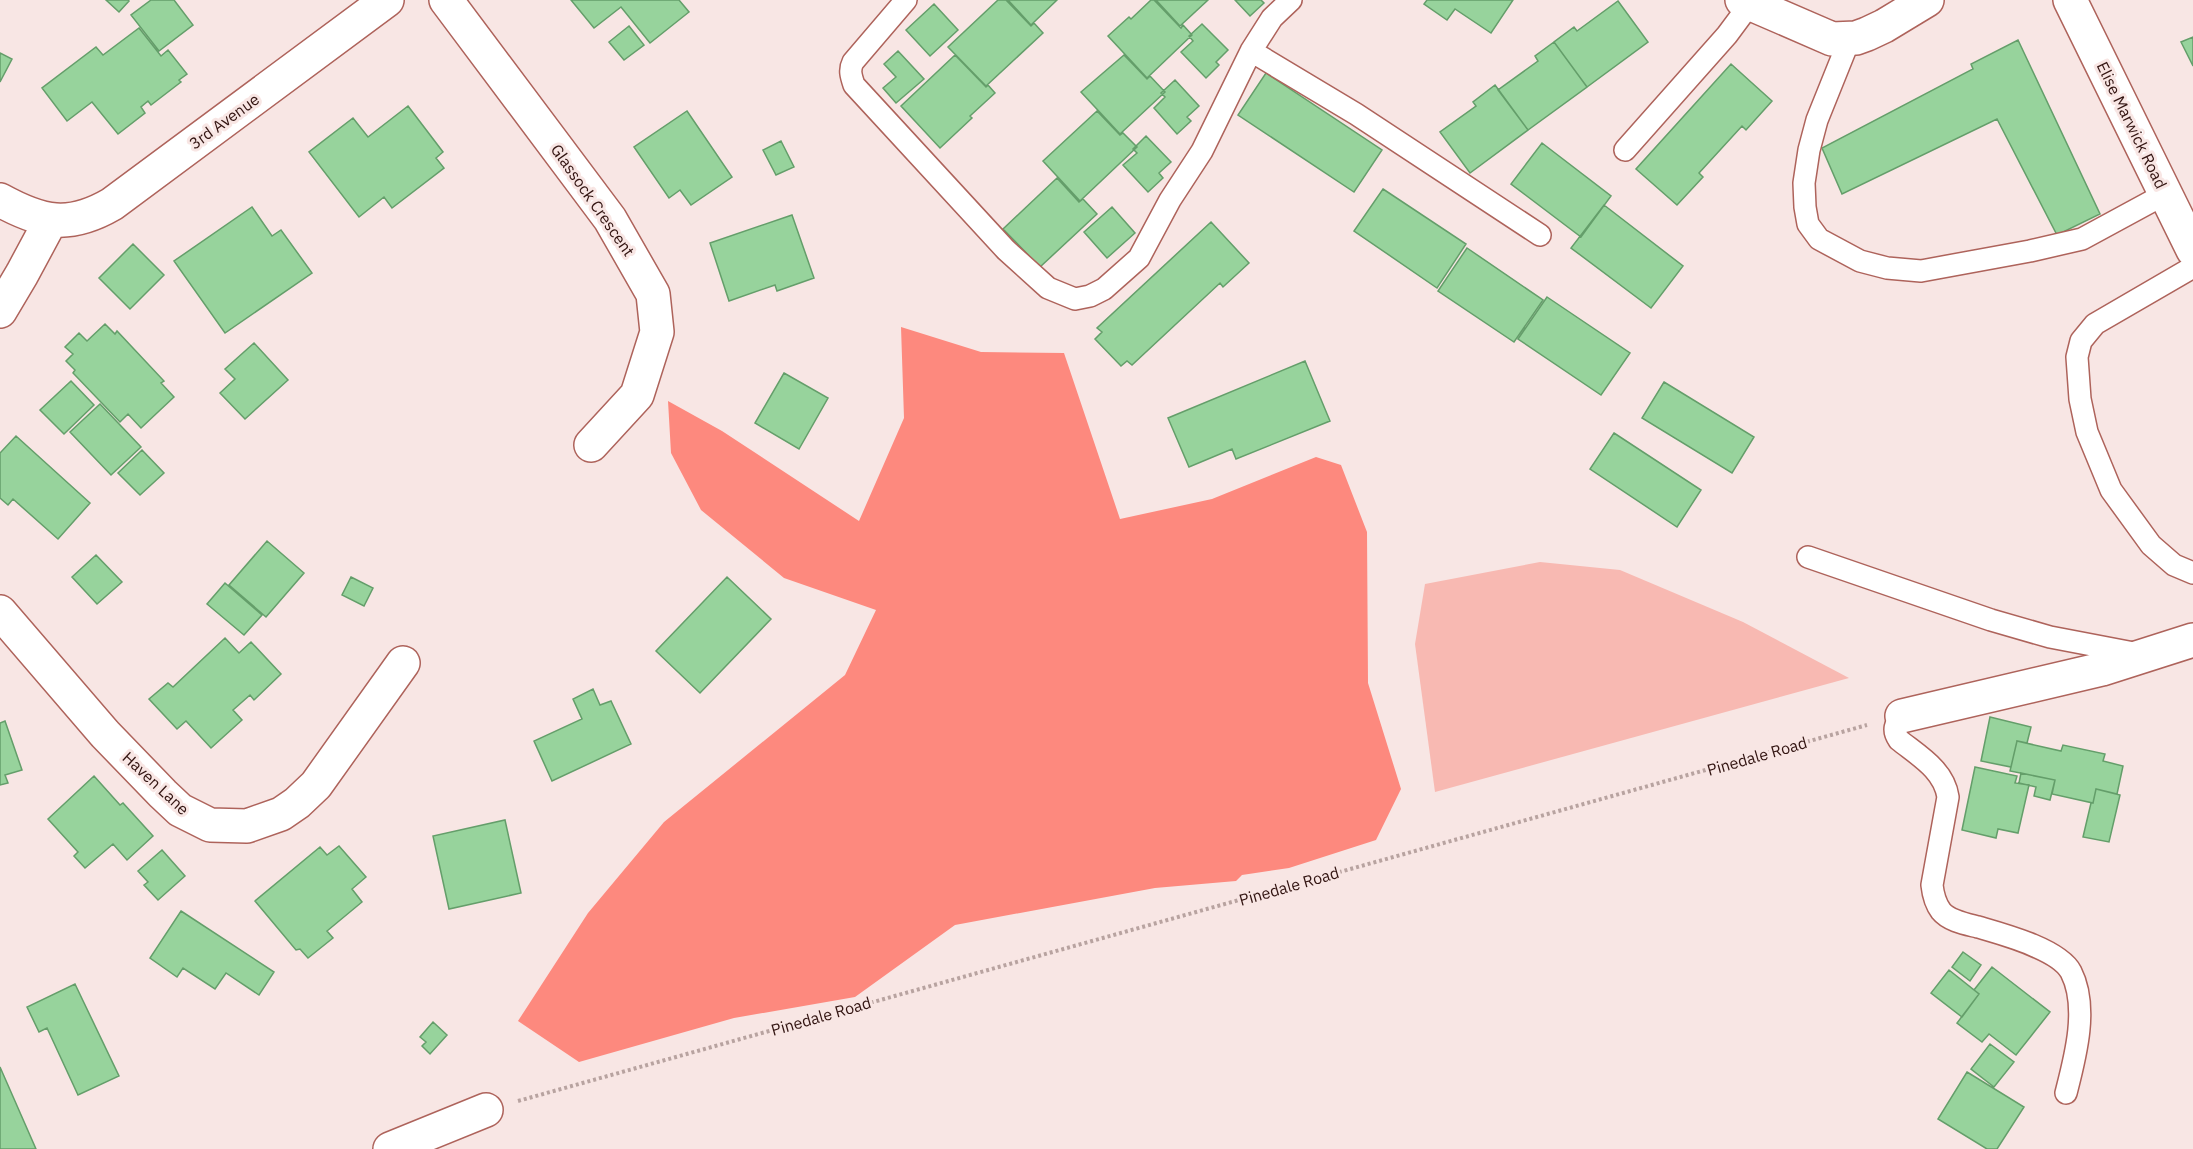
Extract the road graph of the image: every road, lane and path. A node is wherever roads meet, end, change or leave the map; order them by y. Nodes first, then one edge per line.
1 (387, 0) edge
2 (446, 0) edge
3 (906, 0) edge
4 (1291, 0) edge
5 (1927, 0) edge
6 (2070, 0) edge
7 (1746, 2) edge
8 (1850, 38) junction
9 (1251, 51) junction
10 (1625, 150) dead end
11 (2165, 194) junction
12 (0, 200) edge
13 (51, 220) junction
14 (1540, 235) dead end
15 (2193, 250) edge
16 (2193, 267) edge
17 (0, 311) edge
18 (591, 445) dead end
19 (1808, 557) dead end
20 (2193, 573) edge
21 (0, 612) edge
22 (2193, 640) edge
23 (2146, 655) junction
24 (404, 663) dead end
25 (1902, 716) junction
26 (2066, 1093) dead end
27 (486, 1110) joint
28 (390, 1149) edge

1 - 13 street, 3rd Avenue
2 - 18 street, Glassock Crescent
3 - 9 lane
4 - 9 lane
5 - 8 street
6 - 11 street, Elise Marwick Road
7 - 8 street
7 - 10 lane
8 - 11 lane
9 - 14 lane
11 - 15 street, Elise Marwick Road
12 - 13 street
13 - 17 street
16 - 20 lane
19 - 23 lane
21 - 24 street, Haven Lane
22 - 23 street
23 - 25 street
25 - 26 lane
25 - 27 path, Pinedale Road
27 - 28 street

